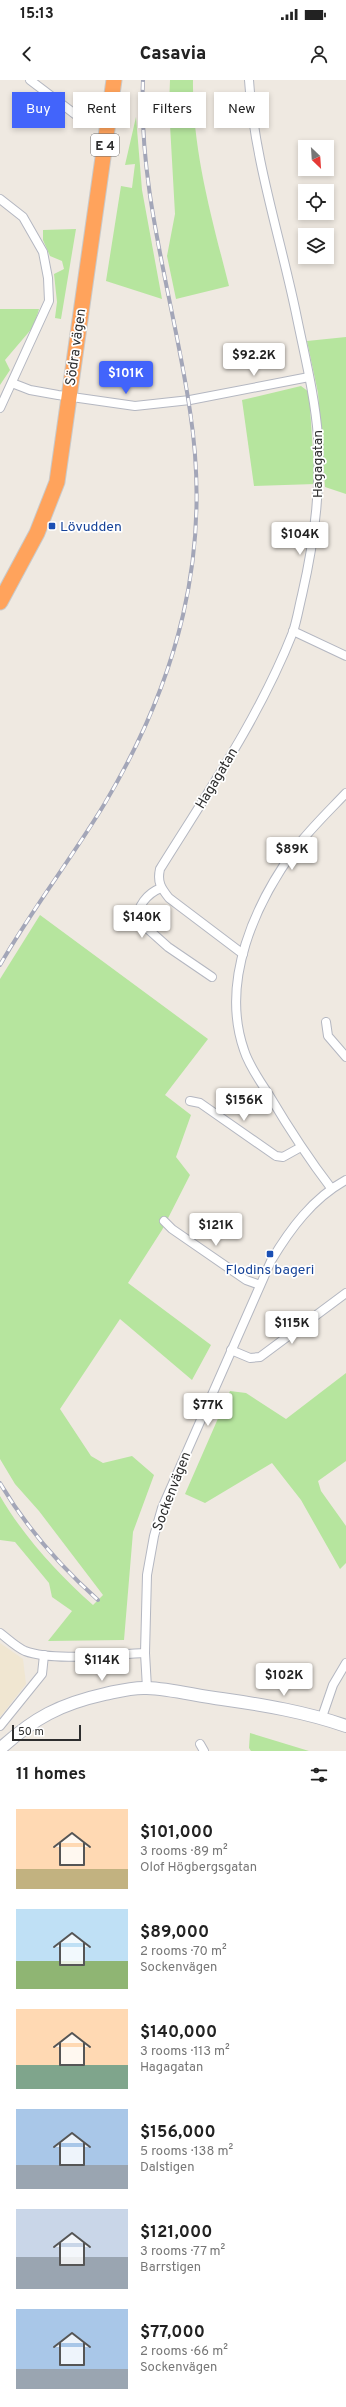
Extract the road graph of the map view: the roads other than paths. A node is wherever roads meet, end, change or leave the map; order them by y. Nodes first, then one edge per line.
1 (30, 80) edge
2 (114, 80) edge
3 (249, 80) edge
4 (73, 113) edge
5 (0, 199) edge
6 (309, 376) junction
7 (12, 383) junction
8 (68, 397) junction
9 (0, 408) edge
10 (0, 602) edge
11 (293, 631) junction
12 (346, 656) edge
13 (346, 793) edge
14 (161, 888) junction
15 (243, 954) junction
16 (212, 977) dead end
17 (326, 1022) dead end
18 (346, 1057) edge
19 (190, 1101) dead end
20 (301, 1147) junction
21 (346, 1180) edge
22 (331, 1188) junction
23 (164, 1221) dead end
24 (260, 1285) junction
25 (346, 1294) edge
26 (230, 1350) junction
27 (0, 1633) edge
28 (145, 1653) junction
29 (44, 1654) junction
30 (346, 1663) edge
31 (147, 1688) junction
32 (322, 1717) junction
33 (0, 1726) edge
34 (346, 1726) edge
35 (0, 1749) edge

1 - 4 street
2 - 8 highway, Södra vägen / E 4
3 - 6 street, Hagagatan
5 - 7 street
6 - 8 street
6 - 11 street, Hagagatan
7 - 8 street
7 - 9 street
8 - 10 highway, Södra vägen / E 4
11 - 12 street
11 - 14 street, Hagagatan
13 - 15 street
14 - 15 street
14 - 16 street
15 - 20 street
17 - 18 street
19 - 20 street
20 - 22 street
21 - 22 street, Sockenvägen
22 - 24 street, Sockenvägen
23 - 24 street
24 - 26 street, Sockenvägen
25 - 26 street
26 - 28 street, Sockenvägen
27 - 29 street
28 - 29 street
28 - 31 street, Sockenvägen
29 - 33 street
30 - 32 street
31 - 32 main road
31 - 35 main road
32 - 34 main road

